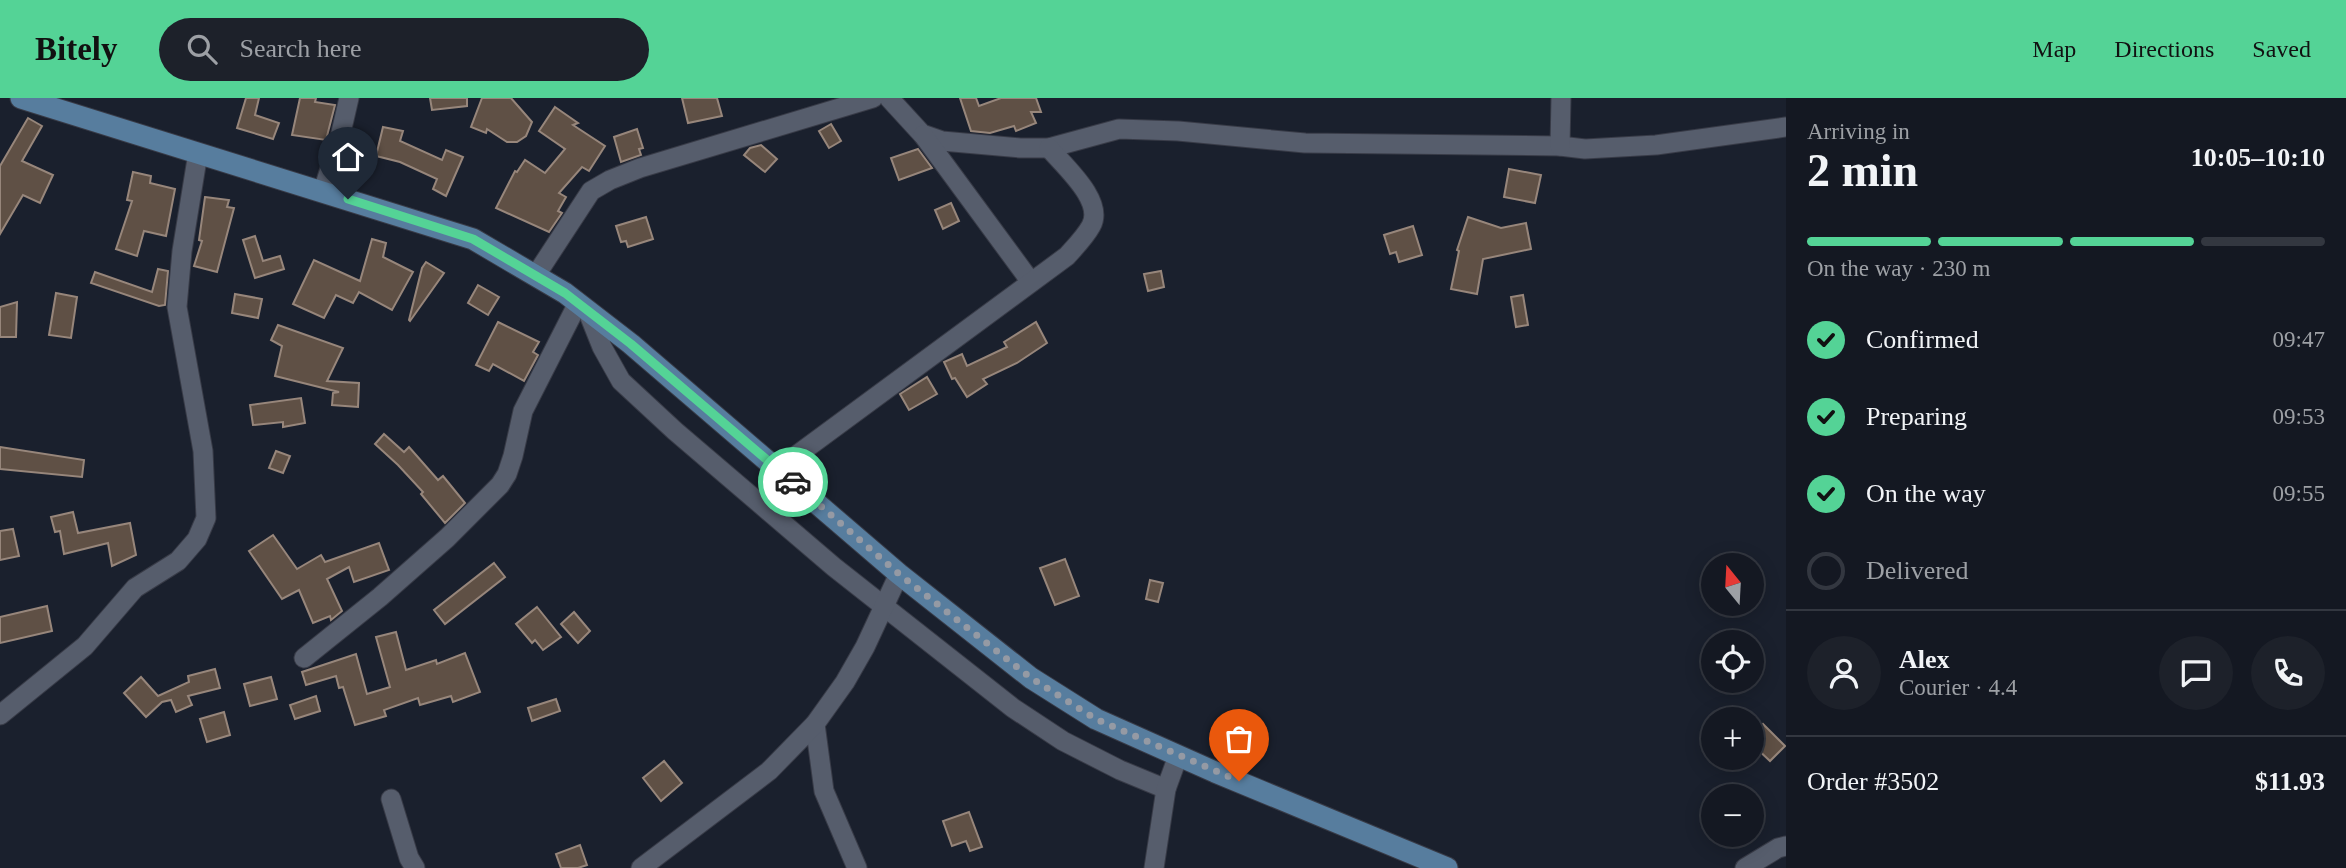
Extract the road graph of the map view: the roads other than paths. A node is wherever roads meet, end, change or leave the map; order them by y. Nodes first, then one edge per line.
1 (20, 98) edge
2 (349, 98) edge
3 (873, 98) edge
4 (889, 98) edge
5 (1561, 98) edge
6 (1786, 127) edge
7 (922, 134) junction
8 (1560, 146) junction
9 (1049, 148) junction
10 (198, 153) junction
11 (323, 191) junction
12 (537, 275) junction
13 (1031, 282) junction
14 (583, 308) junction
15 (778, 469) junction
16 (899, 574) junction
17 (884, 607) junction
18 (304, 658) dead end
19 (0, 715) edge
20 (815, 723) junction
21 (1178, 756) junction
22 (1166, 789) junction
23 (391, 799) dead end
24 (1786, 846) edge
25 (415, 868) edge
26 (641, 868) edge
27 (857, 868) edge
28 (1154, 868) edge
29 (1447, 868) edge
30 (1745, 868) edge

1 - 10 main road
2 - 11 street
3 - 12 street
4 - 7 street
5 - 8 street
6 - 8 street
7 - 9 street
7 - 13 street
8 - 9 street
9 - 13 street
10 - 11 main road
10 - 19 street
11 - 12 main road
12 - 14 main road
13 - 15 street
14 - 15 main road
14 - 17 street
14 - 18 street
15 - 16 main road
16 - 17 street
16 - 21 main road
17 - 20 street
17 - 22 street
20 - 26 street
20 - 27 street
21 - 22 street
21 - 29 main road
22 - 28 street
23 - 25 street
24 - 30 street

